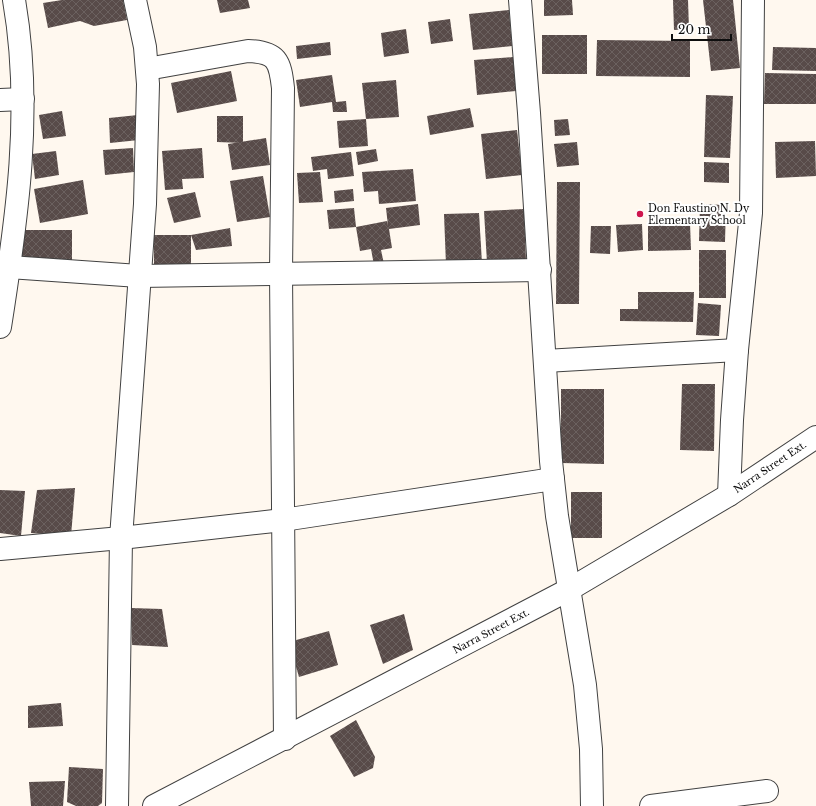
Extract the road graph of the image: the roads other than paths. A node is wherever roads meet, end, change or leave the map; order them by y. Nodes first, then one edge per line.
1 (14, 0) edge
2 (135, 0) edge
3 (520, 0) edge
4 (754, 0) edge
5 (147, 69) junction
6 (23, 99) junction
7 (0, 100) edge
8 (10, 267) junction
9 (540, 270) junction
10 (280, 273) junction
11 (139, 276) junction
12 (0, 327) edge
13 (737, 350) junction
14 (546, 361) junction
15 (816, 437) edge
16 (553, 479) junction
17 (729, 495) junction
18 (283, 520) junction
19 (121, 538) junction
20 (0, 549) edge
21 (570, 589) junction
22 (285, 739) junction
23 (768, 791) dead end
24 (117, 806) edge
25 (154, 806) edge
26 (592, 806) edge
27 (651, 806) edge

1 - 6 street
2 - 5 street
3 - 9 street
4 - 13 street
5 - 10 street
5 - 11 street
6 - 7 street
6 - 8 street
8 - 11 street
8 - 12 street
9 - 10 street
9 - 14 street
10 - 11 street
10 - 18 street
11 - 19 street
13 - 14 street
13 - 17 street
14 - 16 street
15 - 17 street, Narra Street Ext.
16 - 18 street
16 - 21 street
17 - 21 street, Narra Street Ext.
18 - 19 street
18 - 22 street
19 - 20 street
19 - 24 street
21 - 22 street, Narra Street Ext.
21 - 26 street
22 - 25 street, Narra Street Ext.
23 - 27 street

